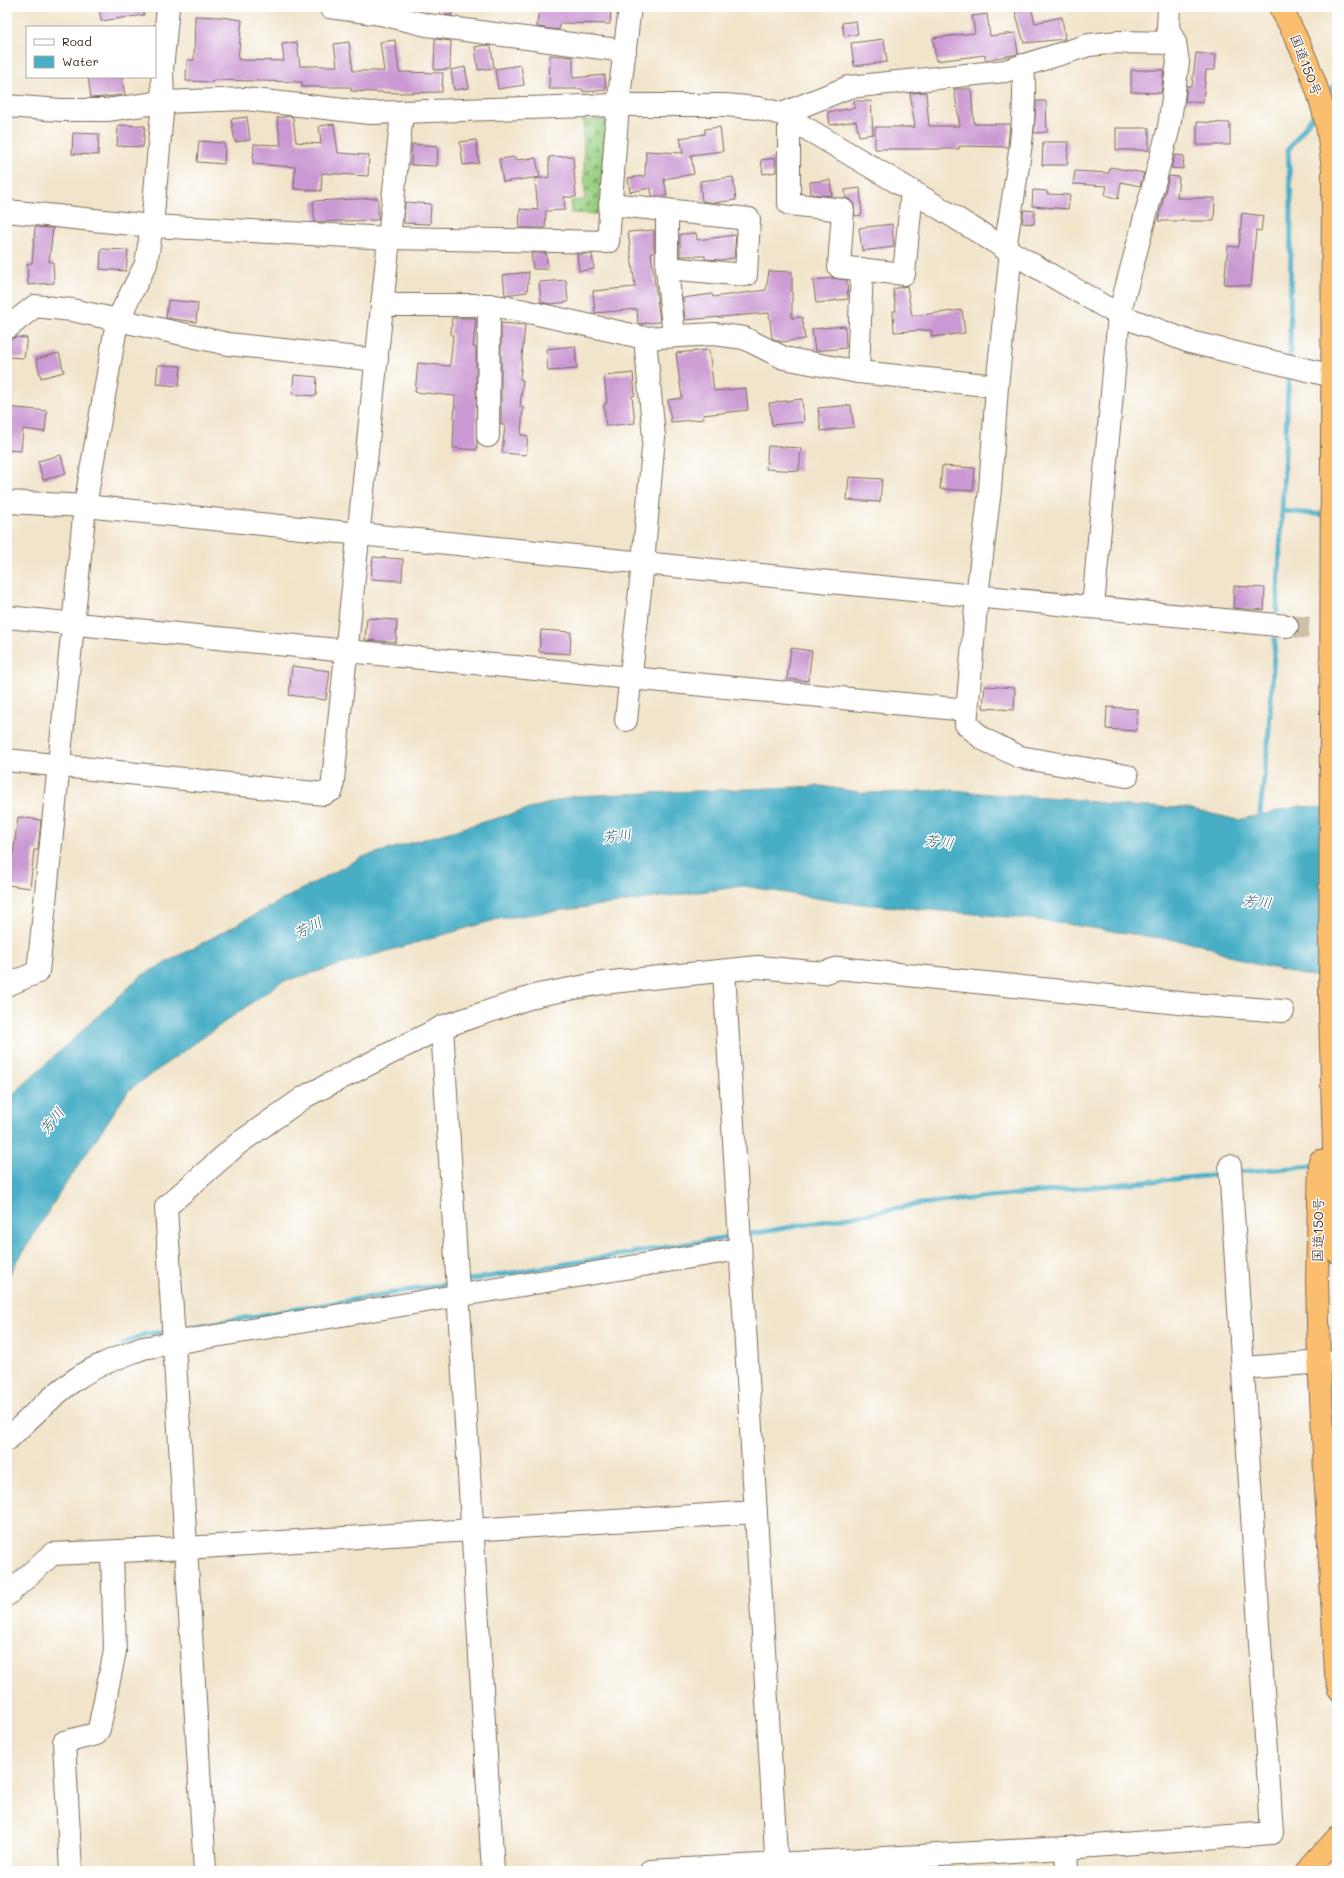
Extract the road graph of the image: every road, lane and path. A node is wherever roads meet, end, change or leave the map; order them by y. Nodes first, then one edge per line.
1 (168, 7) edge
2 (330, 7) edge
3 (630, 7) edge
4 (1169, 7) edge
5 (1182, 7) edge
6 (1280, 7) edge
7 (1175, 43) junction
8 (625, 51) junction
9 (1023, 65) junction
10 (163, 102) junction
11 (618, 105) junction
12 (7, 106) edge
13 (402, 113) junction
14 (785, 116) junction
15 (912, 191) junction
16 (610, 204) junction
17 (667, 210) junction
18 (7, 211) edge
19 (152, 226) junction
20 (390, 238) junction
21 (1008, 251) junction
22 (667, 268) junction
23 (862, 269) junction
24 (382, 305) junction
25 (489, 305) junction
26 (1119, 315) junction
27 (117, 321) junction
28 (7, 328) edge
29 (674, 336) junction
30 (645, 338) junction
31 (377, 360) junction
32 (858, 372) junction
33 (1334, 376) edge
34 (997, 386) junction
35 (488, 436) dead end
36 (7, 502) edge
37 (85, 506) junction
38 (360, 534) junction
39 (643, 563) junction
40 (977, 596) junction
41 (1093, 607) junction
42 (7, 617) edge
43 (74, 624) junction
44 (1287, 626) tunnel mouth
45 (346, 651) junction
46 (630, 678) junction
47 (967, 710) junction
48 (626, 720) dead end
49 (7, 760) edge
50 (59, 766) junction
51 (1127, 776) dead end
52 (724, 971) junction
53 (7, 985) edge
54 (1330, 1010) junction
55 (1283, 1011) dead end
56 (442, 1027) junction
57 (1230, 1175) dead end
58 (739, 1240) junction
59 (1337, 1252) edge
60 (458, 1294) junction
61 (173, 1342) junction
62 (1328, 1361) edge
63 (1243, 1368) junction
64 (7, 1440) edge
65 (756, 1512) junction
66 (473, 1529) junction
67 (186, 1548) junction
68 (112, 1552) junction
69 (7, 1595) edge
70 (1337, 1691) edge
71 (1337, 1838) edge
72 (1066, 1848) junction
73 (776, 1867) edge
74 (71, 1871) edge
75 (205, 1871) edge
76 (493, 1871) edge
77 (651, 1871) edge
78 (1067, 1871) edge
79 (1306, 1871) edge

1 - 10 street
2 - 8 street
3 - 8 street
4 - 7 street
5 - 7 street
6 - 33 highway, 国道150号
7 - 9 street
7 - 26 street
8 - 11 street
9 - 14 street
9 - 21 street
10 - 12 street
10 - 13 street
10 - 19 street
11 - 13 street
11 - 14 street
11 - 16 street
13 - 20 street
14 - 15 street
14 - 23 street
15 - 21 street
15 - 23 street
16 - 17 street
16 - 20 street
17 - 22 street
17 - 22 street
18 - 19 street
19 - 20 street
19 - 27 street
20 - 24 street
21 - 26 street
21 - 34 street
22 - 29 street
23 - 32 street
24 - 25 street
24 - 31 street
25 - 30 street
25 - 35 street
26 - 33 street
26 - 41 street
27 - 28 street
27 - 31 street
27 - 37 street
29 - 30 street
29 - 32 street
30 - 39 street
31 - 38 street
32 - 34 street
33 - 54 highway, 国道150号
34 - 40 street
36 - 37 street
37 - 38 street
37 - 43 street
38 - 39 street
38 - 45 street
39 - 40 street
39 - 46 street
40 - 41 street
40 - 47 street
41 - 44 street
42 - 43 street
43 - 45 street
43 - 50 street
45 - 46 street
45 - 50 street
46 - 47 street
46 - 48 street
47 - 51 street
49 - 50 street
50 - 53 street
52 - 55 street
52 - 56 street
52 - 58 street
54 - 59 highway, 国道150号
54 - 62 highway, 国道150号
56 - 60 street
56 - 61 street
57 - 63 street
58 - 60 street
58 - 65 street
60 - 61 street
60 - 66 street
61 - 64 street
61 - 67 street
62 - 63 street
62 - 70 highway, 国道150号
63 - 72 street
65 - 66 street
65 - 73 street
66 - 67 street
66 - 76 street
67 - 68 street
67 - 75 street
68 - 69 street
68 - 74 street
71 - 79 highway
72 - 73 street
72 - 78 street
73 - 77 street

